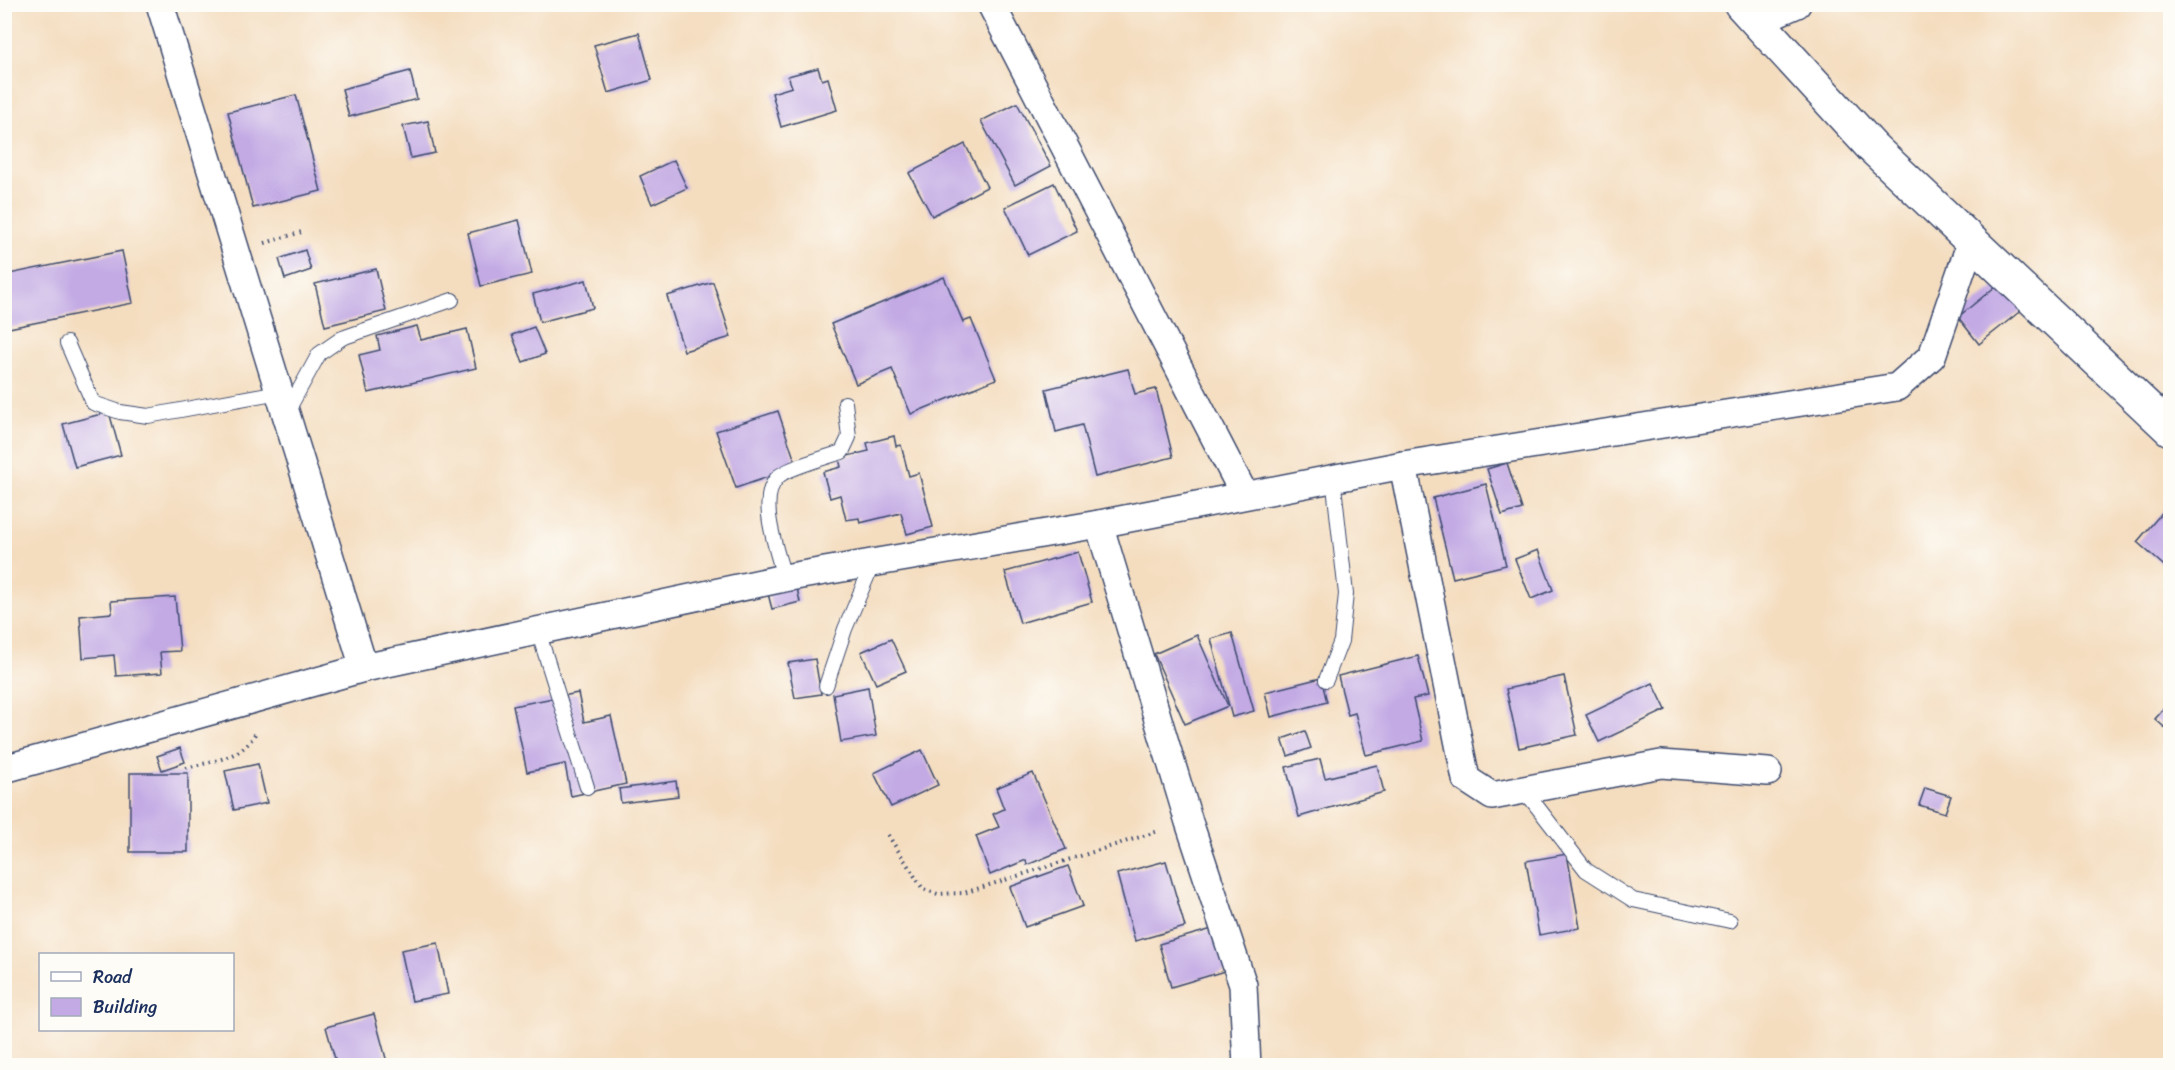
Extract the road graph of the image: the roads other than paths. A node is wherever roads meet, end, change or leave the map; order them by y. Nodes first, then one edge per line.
1 (160, 4) edge
2 (991, 4) edge
3 (1797, 4) edge
4 (1750, 13) edge
5 (1971, 242) junction
6 (452, 300) dead end
7 (67, 343) dead end
8 (282, 403) junction
9 (845, 403) dead end
10 (2170, 429) edge
11 (1403, 465) junction
12 (1333, 477) junction
13 (1244, 494) junction
14 (1099, 524) junction
15 (873, 563) junction
16 (784, 578) junction
17 (538, 630) junction
18 (364, 668) junction
19 (1326, 680) dead end
20 (826, 686) dead end
21 (4, 770) edge
22 (1768, 772) dead end
23 (587, 787) dead end
24 (1525, 791) junction
25 (1730, 921) dead end
26 (1247, 1065) edge

1 - 8 street
2 - 13 street
3 - 4 street
4 - 5 street
5 - 10 street
5 - 11 street
6 - 8 lane
7 - 8 lane
8 - 18 street
9 - 16 lane
11 - 12 street
11 - 24 street
12 - 13 street
12 - 19 lane
13 - 14 street
14 - 15 street
14 - 26 street
15 - 16 street
15 - 20 lane
16 - 17 street
17 - 18 street
17 - 23 lane
18 - 21 street
22 - 24 street
24 - 25 lane

